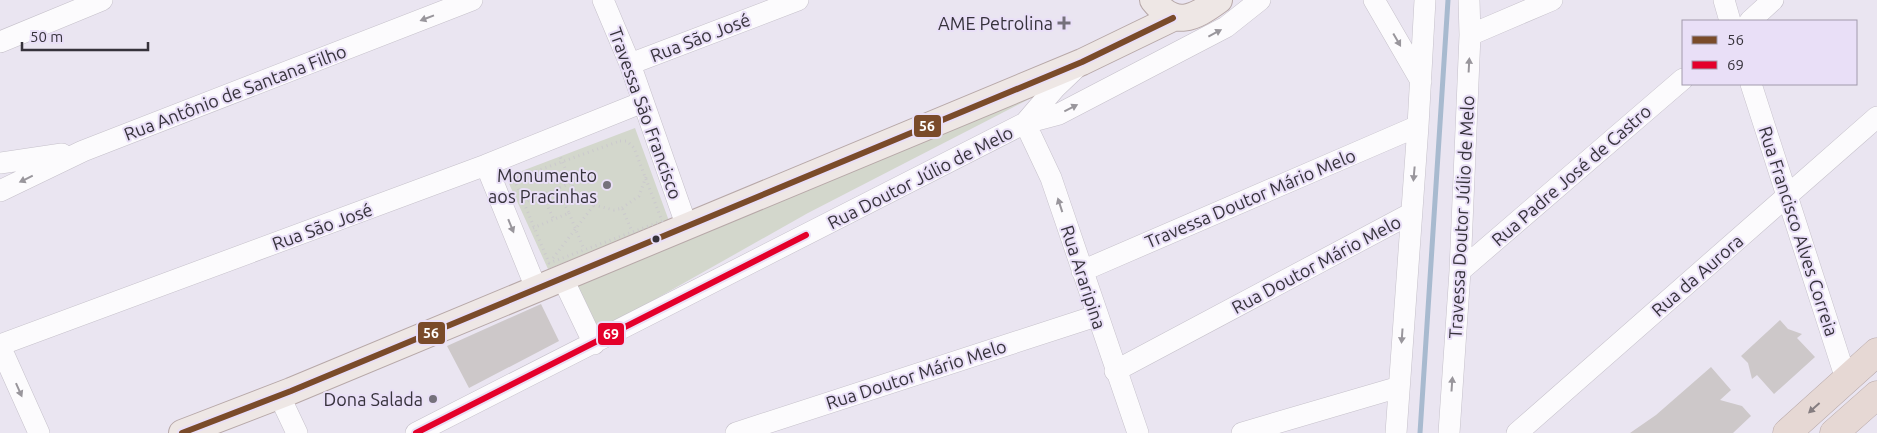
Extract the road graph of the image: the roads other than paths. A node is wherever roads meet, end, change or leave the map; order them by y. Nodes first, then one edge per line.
1 (102, 0) edge
2 (472, 0) edge
3 (603, 0) edge
4 (798, 0) edge
5 (1153, 0) edge
6 (1219, 0) edge
7 (1260, 0) edge
8 (1374, 0) edge
9 (1425, 0) edge
10 (1469, 0) edge
11 (1552, 0) edge
12 (1724, 0) edge
13 (1773, 0) edge
14 (1173, 18) junction
15 (1730, 20) edge
16 (1751, 20) edge
17 (1470, 35) junction
18 (0, 42) edge
19 (1082, 62) junction
20 (630, 64) junction
21 (1421, 80) junction
22 (1682, 80) edge
23 (1751, 85) edge
24 (643, 102) junction
25 (1877, 117) edge
26 (1025, 123) junction
27 (1418, 126) junction
28 (82, 151) junction
29 (0, 163) edge
30 (486, 165) junction
31 (0, 191) edge
32 (1788, 195) junction
33 (1410, 214) junction
34 (688, 227) junction
35 (556, 270) junction
36 (1082, 270) junction
37 (1460, 271) junction
38 (536, 288) junction
39 (1096, 316) junction
40 (594, 344) junction
41 (0, 346) edge
42 (1877, 352) edge
43 (1115, 371) junction
44 (1846, 379) junction
45 (1399, 387) junction
46 (279, 395) junction
47 (1877, 395) edge
48 (39, 433) edge
49 (182, 433) edge
50 (297, 433) edge
51 (416, 433) edge
52 (736, 433) edge
53 (1138, 433) edge
54 (1242, 433) edge
55 (1396, 433) edge
56 (1449, 433) edge
57 (1517, 433) edge
58 (1787, 433) edge
59 (1834, 433) edge

1 - 18 street
2 -> 28 street, Rua Antônio de Santana Filho
3 - 20 street, Travessa São Francisco
4 - 20 street, Rua São José
5 - 14 main road
6 - 14 main road
26 -> 7 street, Rua Doutor Júlio de Melo
8 -> 21 street
9 - 21 street
10 - 17 street, Travessa Doutor Júlio de Melo
11 - 17 street
12 - 15 street
13 - 16 street
14 - 19 main road
37 -> 17 street, Travessa Doutor Júlio de Melo
19 - 26 street
19 - 34 main road
20 - 24 street, Travessa São Francisco
21 - 27 street
22 - 37 street, Rua Padre José de Castro
23 - 32 street, Rua Francisco Alves Correia
24 - 30 street, Rua São José
24 - 34 street, Travessa São Francisco
25 - 32 street, Rua da Aurora
36 -> 26 street, Rua Araripina
26 - 40 street, Rua Doutor Júlio de Melo
27 -> 33 street
27 - 36 street, Travessa Doutor Mário Melo
28 - 29 street
28 -> 31 street, Rua Antônio de Santana Filho
30 -> 38 street
30 - 41 street, Rua São José
32 - 44 street, Rua Francisco Alves Correia
32 - 57 street, Rua da Aurora
33 - 43 street, Rua Doutor Mário Melo
33 -> 45 street
34 - 35 main road
35 - 38 main road
35 - 40 street
36 - 39 street, Rua Araripina
56 -> 37 street, Travessa Doutor Júlio de Melo
38 - 46 main road
39 - 43 street, Rua Araripina
39 - 52 street, Rua Doutor Mário Melo
40 - 51 street, Rua Doutor Júlio de Melo
41 -> 48 street
42 - 44 highway
43 - 53 street, Rua Araripina
44 -> 58 highway
45 - 54 street
45 - 55 street
46 - 49 main road
46 - 50 street
47 - 59 highway

